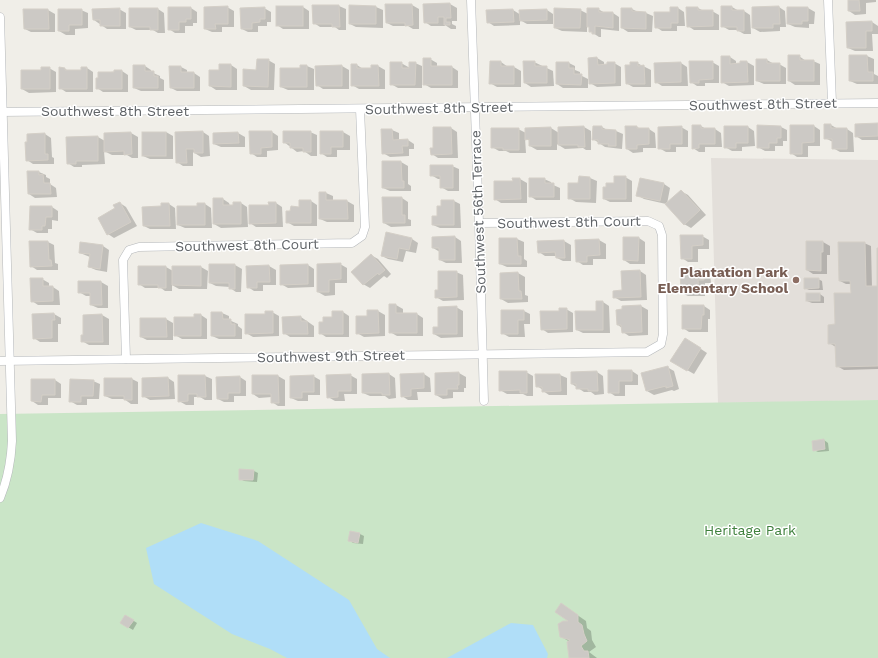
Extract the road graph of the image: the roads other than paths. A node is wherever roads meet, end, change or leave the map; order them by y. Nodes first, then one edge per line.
1 (471, 0) edge
2 (828, 0) edge
3 (0, 17) edge
4 (832, 103) junction
5 (878, 103) edge
6 (474, 108) junction
7 (360, 109) junction
8 (2, 112) edge
9 (479, 222) junction
10 (661, 344) joint
11 (482, 354) junction
12 (126, 359) junction
13 (9, 361) junction
14 (0, 362) edge
15 (484, 401) dead end
16 (0, 498) edge

1 - 6 street, Southwest 56th Terrace
2 - 4 street
3 - 8 street
4 - 5 street, Southwest 8th Street
4 - 6 street, Southwest 8th Street
6 - 7 street, Southwest 8th Street
6 - 9 street, Southwest 56th Terrace
7 - 8 street, Southwest 8th Street
7 - 12 street, Southwest 8th Court
8 - 13 street
9 - 10 street, Southwest 8th Court
9 - 11 street, Southwest 56th Terrace
10 - 11 street, Southwest 9th Street
11 - 12 street, Southwest 9th Street
11 - 15 street, Southwest 56th Terrace
12 - 13 street, Southwest 9th Street
13 - 14 street, Southwest 9th Street
13 - 16 street

